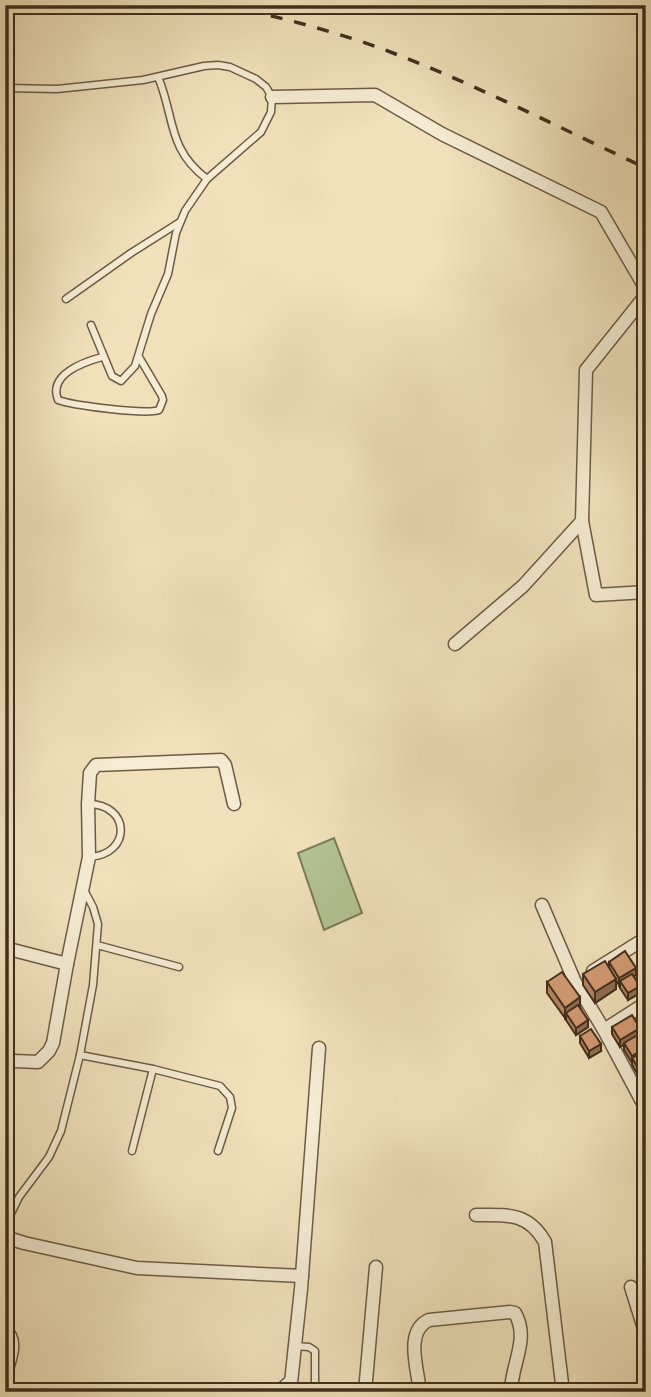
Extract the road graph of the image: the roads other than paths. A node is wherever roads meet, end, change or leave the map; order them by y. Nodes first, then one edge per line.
1 (158, 77) junction
2 (5, 88) edge
3 (272, 97) junction
4 (207, 179) junction
5 (181, 221) junction
6 (646, 289) edge
7 (646, 295) edge
8 (65, 299) dead end
9 (91, 324) dead end
10 (102, 356) junction
11 (138, 357) junction
12 (582, 521) junction
13 (646, 592) edge
14 (455, 644) dead end
15 (88, 804) junction
16 (233, 804) dead end
17 (89, 857) junction
18 (83, 888) junction
19 (542, 905) dead end
20 (646, 938) edge
21 (97, 945) junction
22 (5, 948) edge
23 (67, 964) junction
24 (179, 967) dead end
25 (575, 982) junction
26 (646, 1003) edge
27 (604, 1030) junction
28 (319, 1048) dead end
29 (80, 1055) junction
30 (5, 1058) edge
31 (153, 1069) junction
32 (646, 1109) edge
33 (132, 1151) dead end
34 (218, 1151) dead end
35 (476, 1215) dead end
36 (5, 1226) edge
37 (5, 1237) edge
38 (376, 1267) dead end
39 (302, 1276) junction
40 (631, 1287) dead end
41 (5, 1330) edge
42 (645, 1333) edge
43 (294, 1346) junction
44 (5, 1376) edge
45 (291, 1377) junction
46 (274, 1392) edge
47 (290, 1392) edge
48 (315, 1392) edge
49 (365, 1392) edge
50 (420, 1392) edge
51 (511, 1392) edge
52 (563, 1392) edge

1 - 2 lane
1 - 3 lane
1 - 4 lane
3 - 4 lane
3 - 6 street
4 - 5 lane
5 - 8 lane
5 - 11 lane
7 - 12 street
9 - 10 lane
10 - 11 lane
10 - 11 lane
12 - 13 street
12 - 14 street
15 - 16 street
15 - 17 street
15 - 17 lane
17 - 18 street
18 - 21 lane
18 - 23 street
19 - 25 street
20 - 25 street
21 - 24 lane
21 - 29 lane
22 - 23 street
23 - 30 street
25 - 27 street
26 - 27 street
27 - 32 street
28 - 39 street
29 - 31 lane
29 - 36 lane
31 - 33 lane
31 - 34 lane
35 - 52 street
37 - 39 street
38 - 49 street
39 - 43 street
40 - 42 street
41 - 44 street
43 - 45 street
43 - 48 lane
45 - 46 lane
45 - 47 street
50 - 51 street

